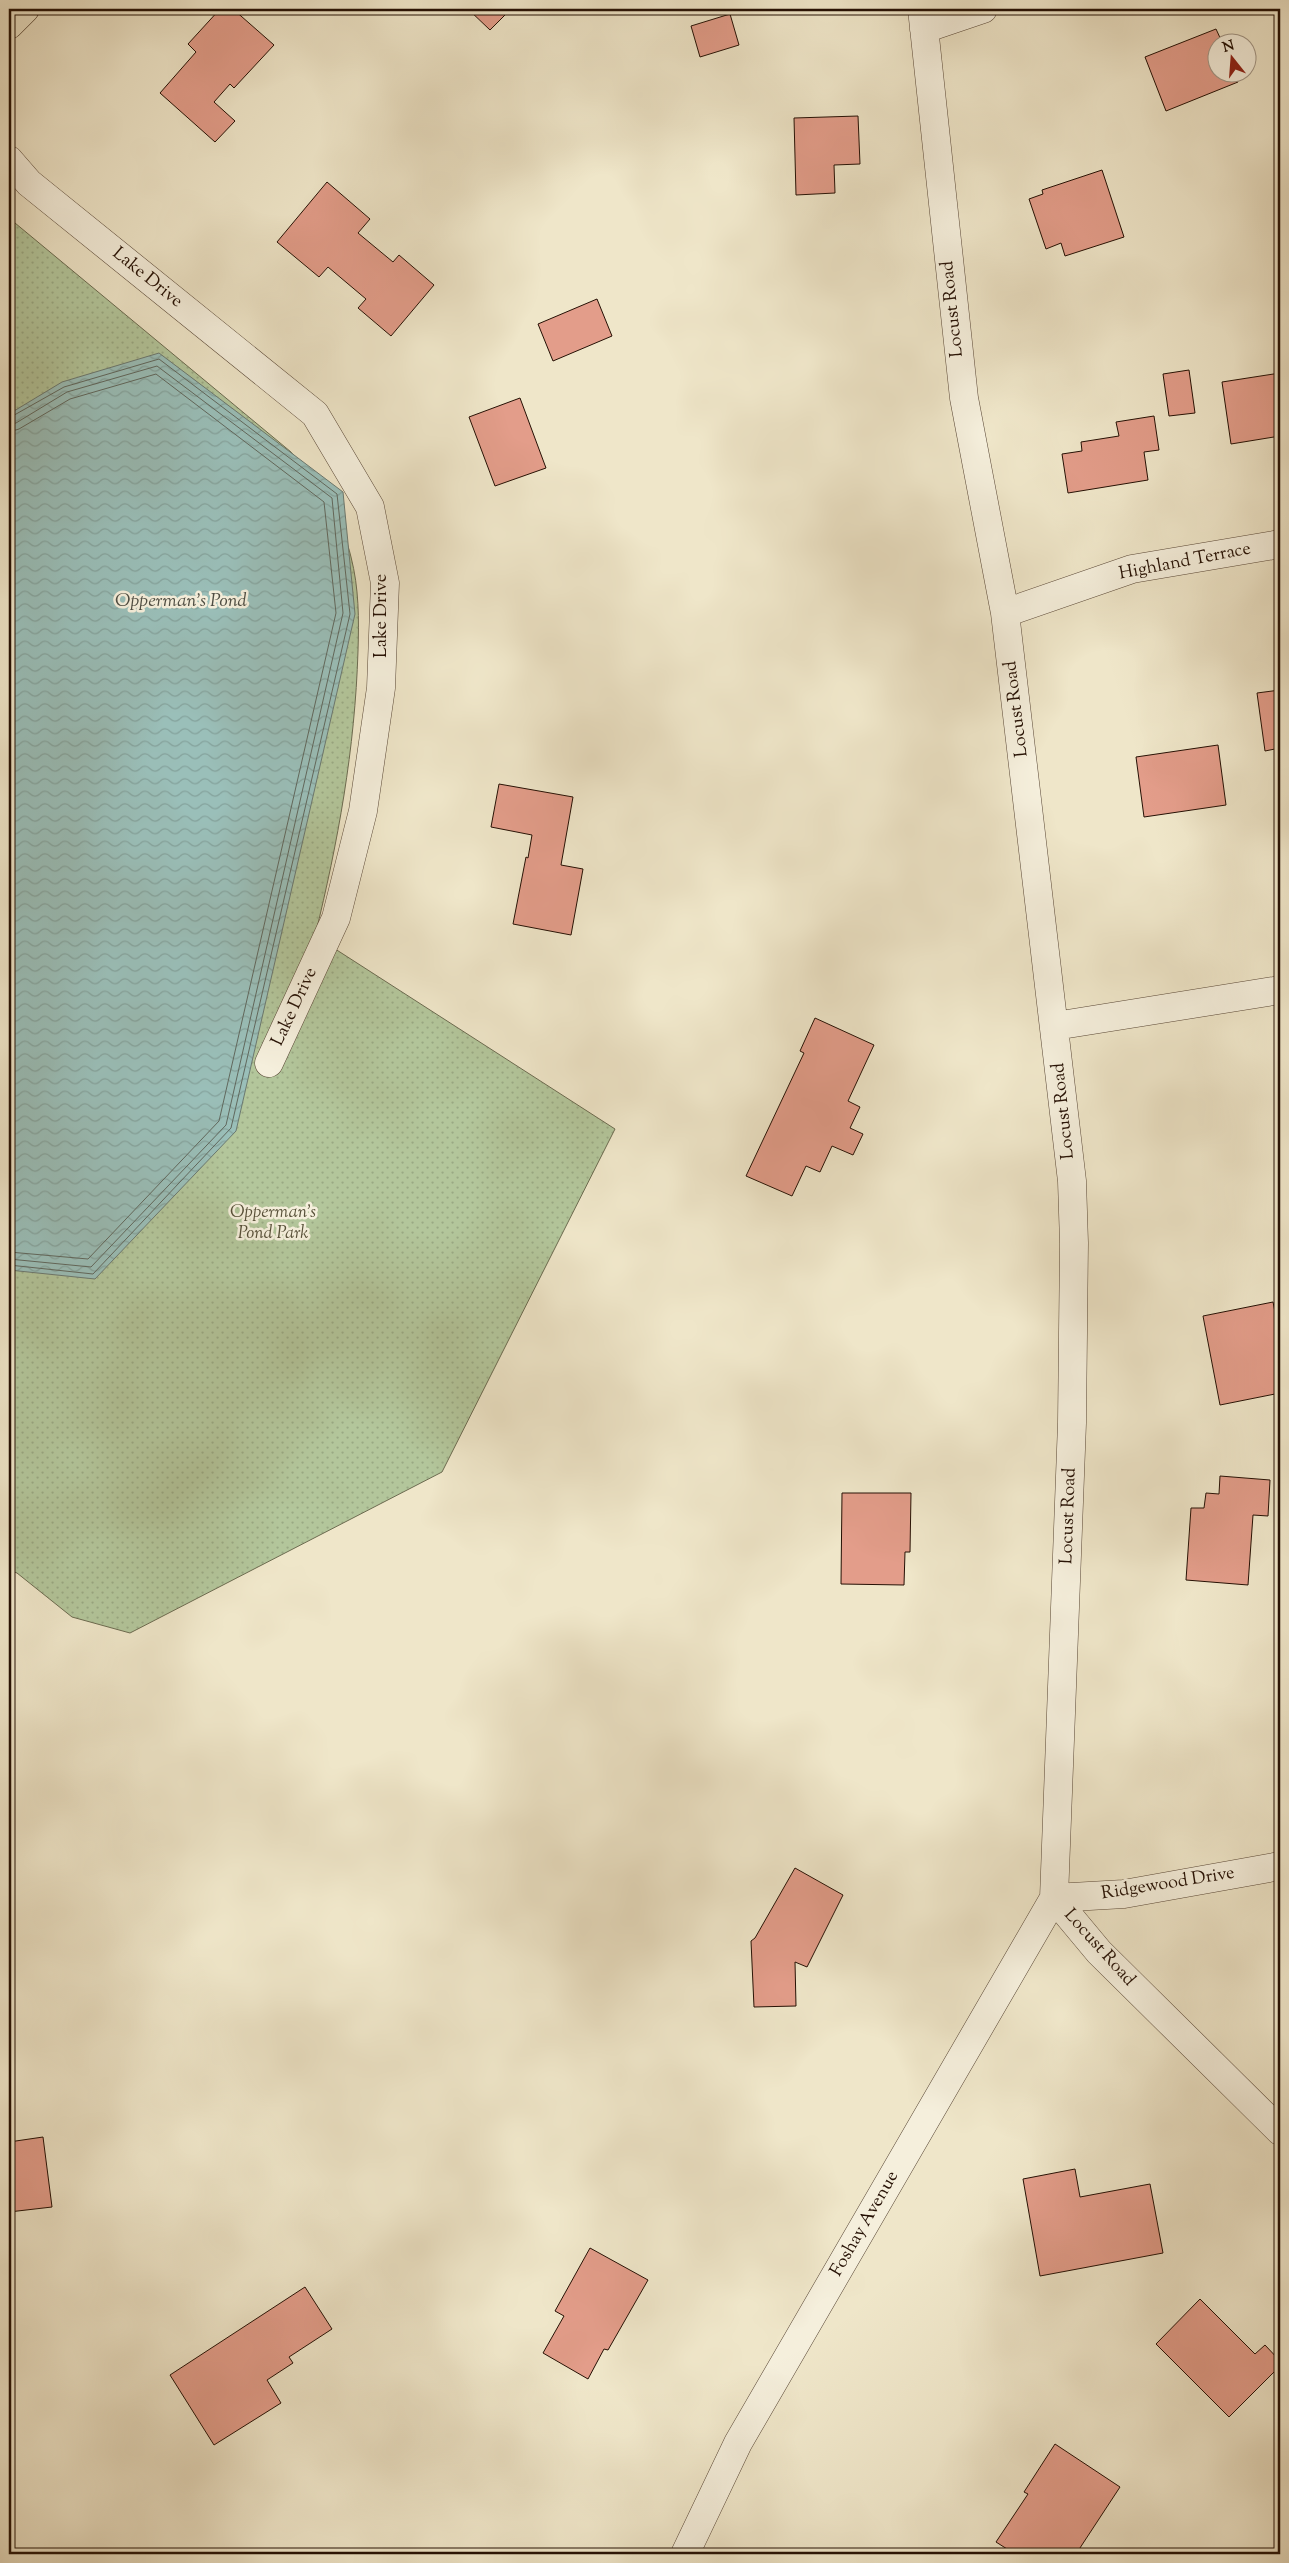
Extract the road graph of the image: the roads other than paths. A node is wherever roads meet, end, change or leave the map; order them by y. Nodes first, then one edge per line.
1 (25, 9) edge
2 (983, 9) edge
3 (923, 19) edge
4 (9, 25) edge
5 (9, 160) edge
6 (1280, 544) edge
7 (1005, 613) junction
8 (1280, 990) edge
9 (1055, 1026) junction
10 (269, 1063) dead end
11 (1280, 1866) edge
12 (1054, 1898) junction
13 (1280, 2131) edge
14 (685, 2554) edge

1 - 4 main road
2 - 3 street
3 - 7 street, Locust Road
5 - 10 street, Lake Drive
6 - 7 street, Highland Terrace
7 - 9 street, Locust Road
8 - 9 street
9 - 12 street, Locust Road
11 - 12 street, Ridgewood Drive
12 - 13 street, Locust Road
12 - 14 street, Foshay Avenue

